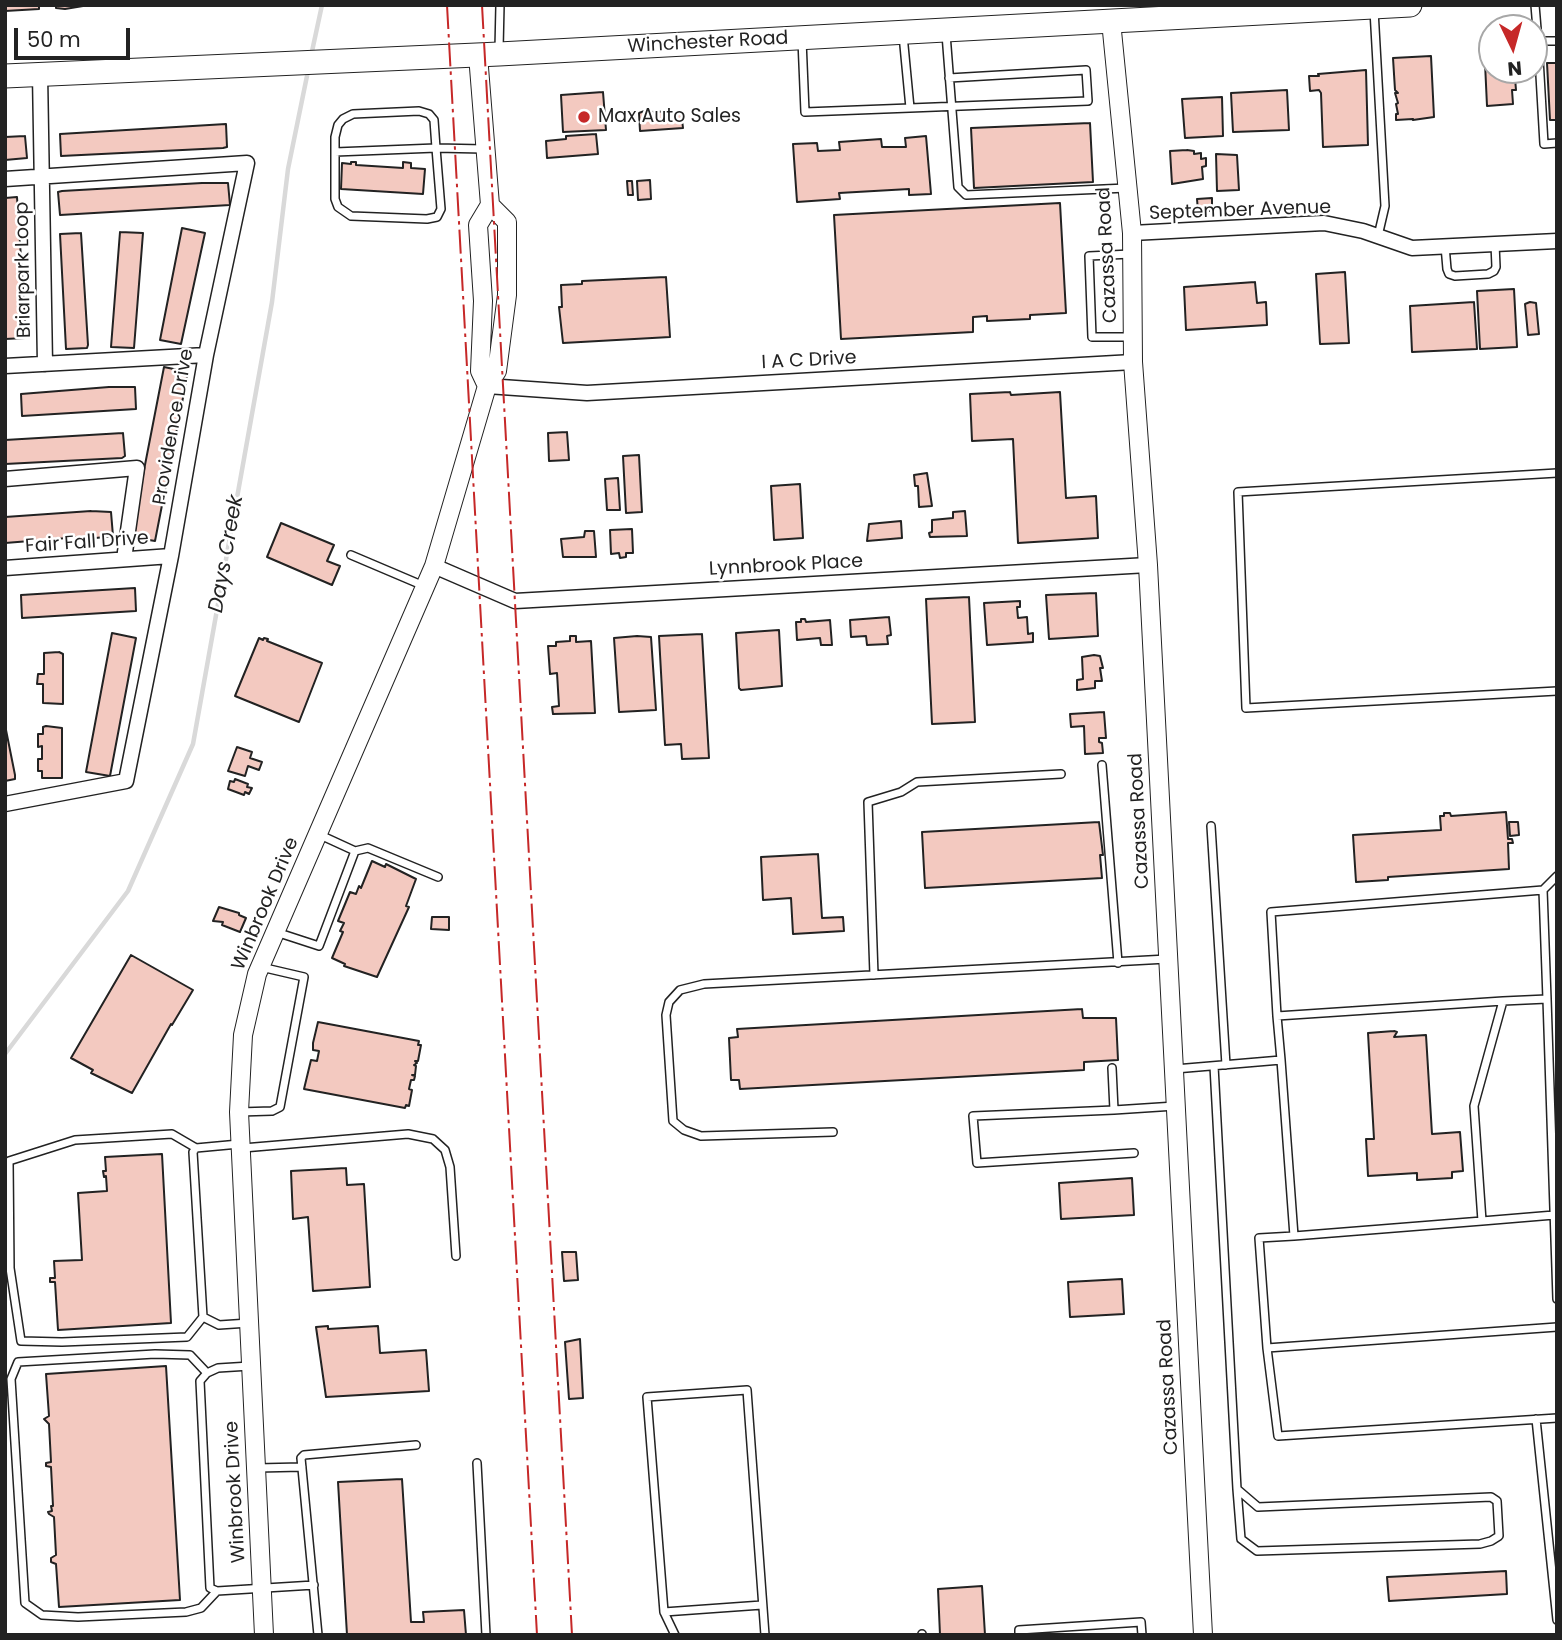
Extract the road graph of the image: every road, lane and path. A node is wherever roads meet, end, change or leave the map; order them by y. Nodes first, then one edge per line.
1 (500, 5) edge
2 (1410, 5) edge
3 (1374, 7) junction
4 (1260, 9) edge
5 (1214, 10) edge
6 (1111, 13) edge
7 (945, 30) junction
8 (902, 32) junction
9 (802, 37) junction
10 (488, 54) junction
11 (40, 74) junction
12 (5, 76) edge
13 (949, 78) junction
14 (1541, 84) edge
15 (953, 107) junction
16 (910, 108) junction
17 (1557, 143) edge
18 (436, 148) junction
19 (485, 149) junction
20 (335, 152) junction
21 (42, 176) junction
22 (5, 179) edge
23 (1127, 188) junction
24 (490, 205) junction
25 (1132, 233) junction
26 (1378, 236) junction
27 (1557, 241) edge
28 (1495, 244) junction
29 (1445, 246) junction
30 (1132, 254) junction
31 (1133, 337) junction
32 (206, 355) junction
33 (1133, 362) junction
34 (45, 363) junction
35 (5, 366) edge
36 (487, 386) junction
37 (1557, 473) edge
38 (5, 479) edge
39 (351, 555) dead end
40 (171, 556) junction
41 (124, 559) junction
42 (1148, 565) junction
43 (434, 566) junction
44 (5, 568) edge
45 (425, 586) junction
46 (1557, 691) edge
47 (1102, 765) dead end
48 (1061, 774) dead end
49 (5, 804) edge
50 (1211, 826) dead end
51 (318, 834) junction
52 (355, 851) junction
53 (1557, 876) edge
54 (438, 877) dead end
55 (1543, 890) junction
56 (276, 932) junction
57 (1168, 959) junction
58 (1118, 963) junction
59 (261, 967) junction
60 (874, 975) junction
61 (1547, 999) junction
62 (1503, 1002) junction
63 (1277, 1016) junction
64 (1281, 1060) junction
65 (1226, 1065) junction
66 (1214, 1066) junction
67 (1112, 1069) dead end
68 (1174, 1069) junction
69 (1175, 1106) junction
70 (1114, 1110) junction
71 (239, 1112) junction
72 (833, 1132) dead end
73 (240, 1146) junction
74 (196, 1148) junction
75 (1134, 1153) dead end
76 (1554, 1215) junction
77 (1482, 1221) junction
78 (1294, 1236) junction
79 (456, 1256) dead end
80 (1557, 1299) edge
81 (203, 1317) junction
82 (249, 1322) junction
83 (1557, 1327) edge
84 (1267, 1348) junction
85 (251, 1366) junction
86 (207, 1373) junction
87 (1557, 1418) edge
88 (1536, 1419) junction
89 (416, 1445) dead end
90 (477, 1463) dead end
91 (302, 1467) junction
92 (256, 1468) junction
93 (1237, 1489) junction
94 (314, 1585) junction
95 (261, 1587) junction
96 (217, 1591) junction
97 (762, 1605) junction
98 (664, 1612) junction
99 (1557, 1620) edge
100 (264, 1635) edge
101 (318, 1635) edge
102 (486, 1635) edge
103 (675, 1635) edge
104 (765, 1635) edge
105 (1019, 1635) edge
106 (1142, 1635) edge
107 (1203, 1635) edge

1 - 10 lane
2 - 3 main road, Winchester Road
3 - 4 main road, Winchester Road
3 - 26 lane
4 - 5 main road, Winchester Road
5 - 6 main road, Winchester Road
6 - 7 main road, Winchester Road
6 - 23 street, Cazassa Road
7 - 8 main road, Winchester Road
7 - 13 lane
8 - 9 main road, Winchester Road
8 - 16 lane
9 - 10 main road, Winchester Road
9 - 16 lane
10 - 11 main road, Winchester Road
10 - 19 street, Winbrook Drive
11 - 12 main road, Winchester Road
11 - 21 street, Briarpark Loop
13 - 15 lane
13 - 15 lane
14 - 17 lane
15 - 16 lane
15 - 23 lane
18 - 19 lane
18 - 20 lane
18 - 20 lane
18 - 20 lane
19 - 24 street, Winbrook Drive
21 - 22 street, Briarpark Loop
21 - 32 street, Providence Drive
21 - 34 street, Briarpark Loop
23 - 25 street, Cazassa Road
24 - 36 street, Winbrook Drive
24 - 36 street, Winbrook Drive
25 - 26 street, September Avenue
25 - 30 street, Cazassa Road
26 - 29 street, September Avenue
27 - 28 street, September Avenue
28 - 29 street, September Avenue
28 - 29 lane
30 - 31 street, Cazassa Road
30 - 31 lane
31 - 33 street, Cazassa Road
32 - 34 street, Briarpark Loop
32 - 40 street, Providence Drive
33 - 36 street, I A C Drive
33 - 42 street, Cazassa Road
34 - 35 street, Briarpark Loop
36 - 43 street, Winbrook Drive
37 - 46 lane
38 - 41 street
39 - 45 lane
40 - 41 street, Fair Fall Drive
40 - 49 street, Providence Drive
41 - 44 street, Fair Fall Drive
42 - 43 street, Lynnbrook Place
42 - 57 street, Cazassa Road
43 - 45 street, Winbrook Drive
45 - 51 street, Winbrook Drive
47 - 58 lane
48 - 60 lane
50 - 65 lane
51 - 52 lane
51 - 56 street, Winbrook Drive
52 - 54 lane
52 - 56 lane
53 - 55 lane
55 - 61 lane
55 - 63 lane
56 - 59 street, Winbrook Drive
57 - 58 lane
57 - 68 street, Cazassa Road
58 - 60 lane
59 - 71 street, Winbrook Drive
59 - 71 lane
60 - 72 lane
61 - 62 lane
61 - 76 lane
62 - 63 lane
62 - 77 lane
63 - 64 lane
64 - 65 lane
64 - 78 lane
65 - 66 lane
66 - 68 lane
66 - 93 lane
67 - 70 lane
68 - 69 street, Cazassa Road
69 - 70 lane
69 - 107 street, Cazassa Road
70 - 75 lane
71 - 73 street, Winbrook Drive
73 - 74 lane
73 - 79 lane
73 - 82 street, Winbrook Drive
74 - 81 lane
74 - 81 lane
76 - 77 lane
76 - 80 lane
77 - 78 lane
78 - 84 lane
81 - 82 lane
82 - 85 street, Winbrook Drive
83 - 84 lane
84 - 88 lane
85 - 86 lane
85 - 92 street, Winbrook Drive
86 - 96 lane
86 - 96 lane
87 - 88 lane
88 - 99 lane
89 - 91 lane
90 - 102 lane
91 - 92 lane
91 - 94 lane
92 - 95 street, Winbrook Drive
93 - 93 lane
94 - 95 lane
94 - 101 lane
95 - 96 lane
95 - 100 street, Winbrook Drive
97 - 98 lane
97 - 98 lane
97 - 104 lane
98 - 103 lane
105 - 106 lane

